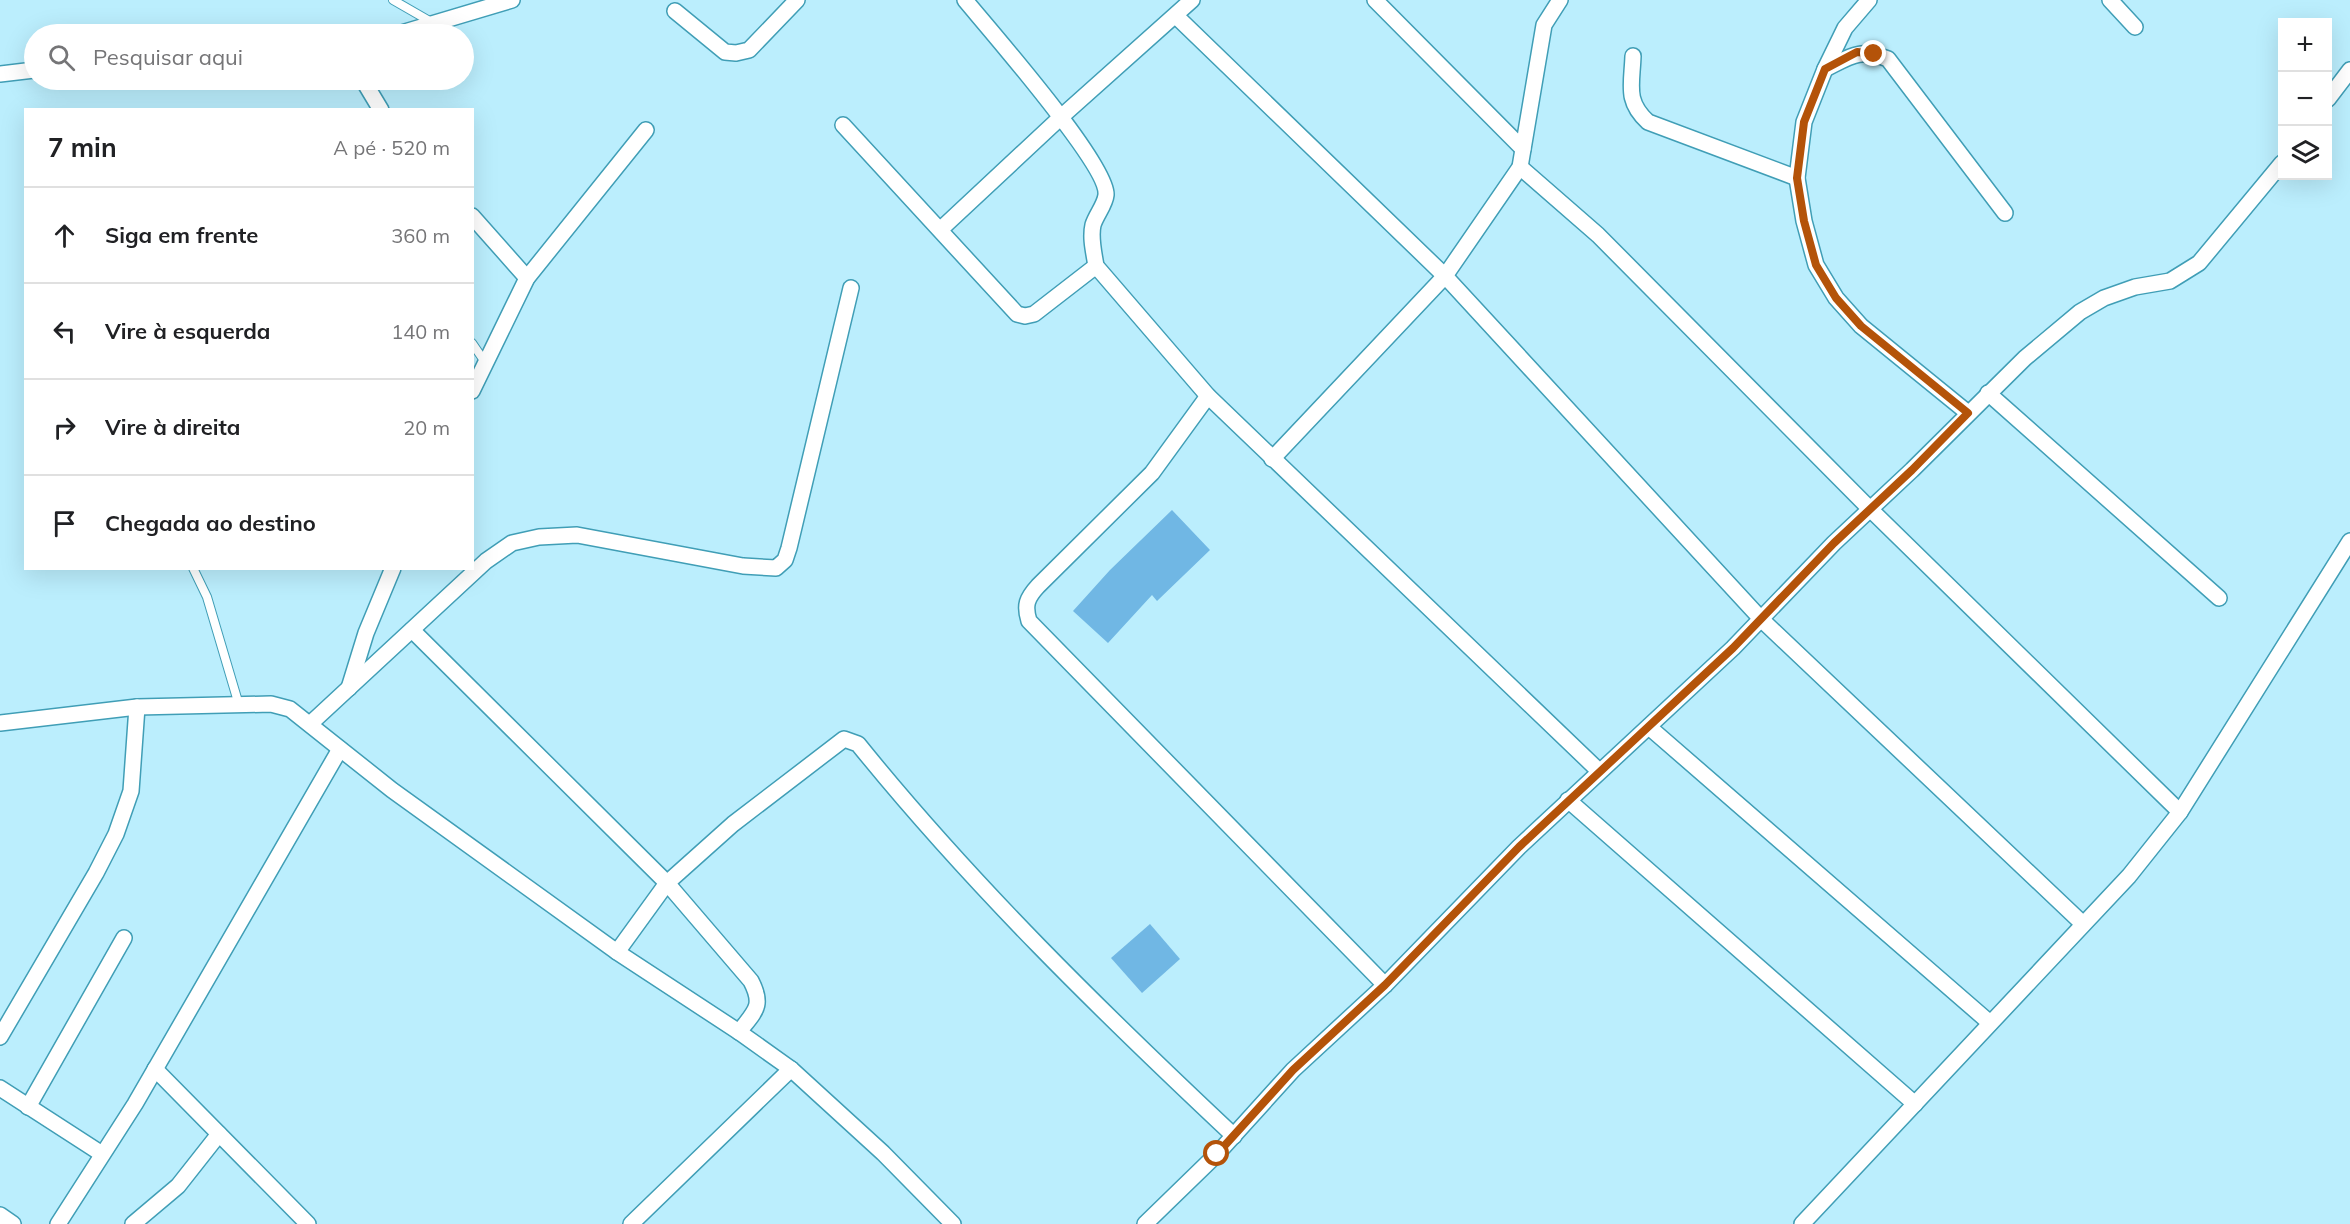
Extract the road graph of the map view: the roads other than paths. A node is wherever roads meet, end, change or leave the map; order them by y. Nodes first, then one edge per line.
1 (393, 0) edge
2 (512, 0) edge
3 (796, 0) edge
4 (965, 0) edge
5 (1192, 0) edge
6 (1560, 0) edge
7 (1869, 0) edge
8 (2110, 0) edge
9 (1379, 1) edge
10 (675, 11) dead end
11 (1176, 16) junction
12 (434, 24) joint
13 (2135, 27) dead end
14 (1633, 56) dead end
15 (1825, 69) junction
16 (2350, 70) edge
17 (24, 71) edge
18 (0, 74) edge
19 (369, 90) edge
20 (2332, 94) edge
21 (380, 108) edge
22 (1061, 117) junction
23 (843, 125) dead end
24 (646, 130) dead end
25 (1523, 149) junction
26 (1520, 167) junction
27 (2278, 169) edge
28 (1797, 178) junction
29 (2005, 213) dead end
30 (474, 218) edge
31 (941, 229) junction
32 (1096, 266) junction
33 (1445, 276) junction
34 (527, 278) junction
35 (851, 288) dead end
36 (474, 346) edge
37 (485, 362) junction
38 (474, 387) edge
39 (1988, 393) junction
40 (1208, 396) junction
41 (1968, 413) junction
42 (1272, 459) junction
43 (1870, 509) junction
44 (2350, 541) edge
45 (194, 570) edge
46 (392, 570) edge
47 (2219, 598) dead end
48 (1762, 620) junction
49 (412, 630) junction
50 (348, 690) junction
51 (239, 705) junction
52 (137, 707) junction
53 (0, 723) edge
54 (310, 724) junction
55 (1649, 727) junction
56 (340, 749) junction
57 (1599, 771) junction
58 (1569, 800) junction
59 (2180, 812) junction
60 (668, 884) junction
61 (2083, 924) junction
62 (124, 938) dead end
63 (617, 952) junction
64 (1385, 985) junction
65 (1990, 1023) junction
66 (739, 1032) junction
67 (0, 1037) edge
68 (155, 1069) junction
69 (791, 1069) junction
70 (0, 1088) edge
71 (1915, 1104) junction
72 (28, 1107) junction
73 (219, 1134) junction
74 (1234, 1136) junction
75 (102, 1154) junction
76 (0, 1215) edge
77 (13, 1224) edge
78 (58, 1224) edge
79 (133, 1224) edge
80 (308, 1224) edge
81 (631, 1224) edge
82 (953, 1224) edge
83 (1145, 1224) edge
84 (1802, 1224) edge

1 - 12 lane
2 - 12 street
3 - 10 street
4 - 22 street
5 - 11 street
6 - 25 street
7 - 15 street
8 - 13 street
9 - 25 street
11 - 22 street
11 - 33 street
14 - 28 street
15 - 28 street
15 - 29 street
16 - 20 street
17 - 18 street
19 - 21 street
22 - 31 street
22 - 32 street
23 - 31 street
24 - 34 street
25 - 26 street
26 - 33 street
26 - 43 street
27 - 39 street
28 - 41 street
30 - 34 street
31 - 32 street
32 - 40 street
33 - 42 street
33 - 48 street
34 - 37 street
35 - 49 street
36 - 37 lane
37 - 38 street
39 - 41 street
39 - 47 street
40 - 42 street
40 - 64 street
41 - 43 street
42 - 57 street
43 - 48 street
43 - 59 street
44 - 59 street
45 - 51 lane
46 - 50 street
48 - 55 street
48 - 61 street
49 - 50 street
49 - 60 street
50 - 54 street
51 - 52 street
51 - 54 street
52 - 53 street
52 - 67 street
54 - 56 street
55 - 57 street
55 - 65 street
56 - 63 street
56 - 68 street
57 - 58 street
58 - 64 street
58 - 71 street
59 - 61 street
60 - 63 street
60 - 66 street
60 - 74 street
61 - 65 street
62 - 72 street
63 - 66 street
64 - 74 street
65 - 71 street
66 - 69 street
68 - 73 street
68 - 75 street
69 - 81 street
69 - 82 street
70 - 72 street
71 - 84 street
72 - 75 street
73 - 79 street
73 - 80 street
74 - 83 street
75 - 78 street
76 - 77 street

